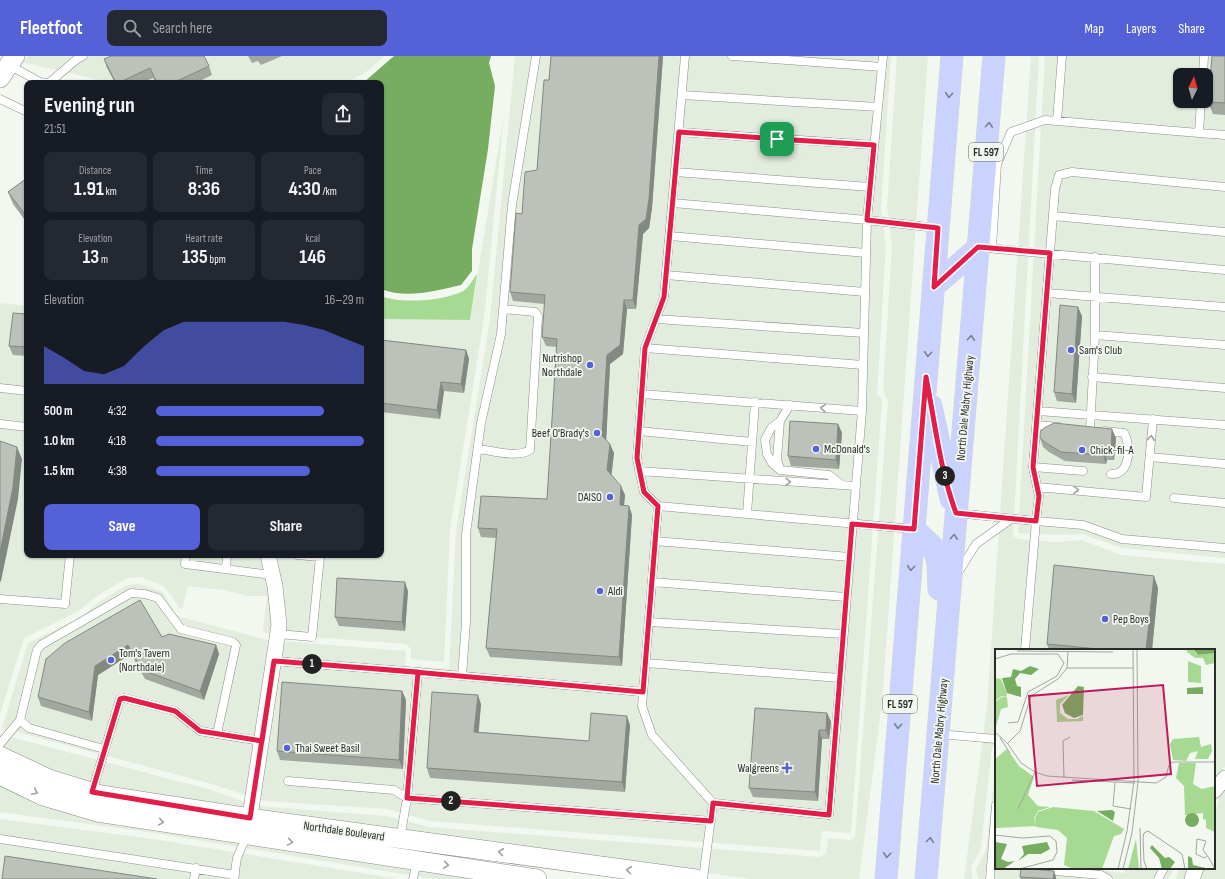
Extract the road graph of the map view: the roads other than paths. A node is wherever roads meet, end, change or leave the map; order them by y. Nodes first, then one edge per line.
1 (83, 56) edge
2 (536, 56) edge
3 (685, 56) edge
4 (732, 56) edge
5 (883, 56) edge
6 (952, 56) edge
7 (994, 56) edge
8 (1062, 56) edge
9 (1204, 56) edge
10 (8, 66) edge
11 (882, 67) junction
12 (1203, 68) edge
13 (36, 80) edge
14 (52, 80) edge
15 (682, 95) junction
16 (0, 98) edge
17 (878, 107) junction
18 (1201, 108) edge
19 (24, 110) edge
20 (1057, 121) junction
21 (679, 132) junction
22 (1199, 133) junction
23 (1225, 135) edge
24 (874, 145) junction
25 (675, 172) junction
26 (870, 187) junction
27 (1225, 187) edge
28 (673, 203) junction
29 (1053, 216) junction
30 (867, 220) junction
31 (938, 228) junction
32 (1225, 232) edge
33 (670, 236) junction
34 (985, 248) junction
35 (866, 253) junction
36 (1050, 253) junction
37 (1095, 257) junction
38 (1225, 270) edge
39 (666, 275) junction
40 (934, 287) junction
41 (865, 292) junction
42 (1047, 293) junction
43 (1095, 298) junction
44 (1225, 307) edge
45 (503, 309) junction
46 (656, 319) junction
47 (864, 333) junction
48 (1094, 335) junction
49 (1225, 345) edge
50 (645, 348) junction
51 (863, 366) junction
52 (926, 377) junction
53 (1092, 377) junction
54 (0, 388) edge
55 (1225, 388) edge
56 (24, 391) edge
57 (642, 394) junction
58 (755, 402) junction
59 (790, 405) junction
60 (862, 411) junction
61 (1038, 411) junction
62 (1090, 415) junction
63 (1153, 419) junction
64 (780, 421) junction
65 (0, 424) edge
66 (1037, 425) junction
67 (1225, 425) edge
68 (24, 427) edge
69 (1065, 427) edge
70 (1090, 430) edge
71 (639, 431) junction
72 (1104, 431) edge
73 (752, 442) junction
74 (479, 449) junction
75 (1150, 457) junction
76 (1225, 464) edge
77 (1033, 467) junction
78 (780, 470) junction
79 (639, 471) junction
80 (1083, 472) dead end
81 (1111, 474) dead end
82 (750, 479) junction
83 (842, 485) junction
84 (856, 486) junction
85 (1037, 487) junction
86 (1174, 498) dead end
87 (1225, 503) edge
88 (658, 506) junction
89 (956, 513) junction
90 (747, 514) junction
91 (1011, 518) junction
92 (1036, 521) junction
93 (852, 524) junction
94 (914, 529) junction
95 (655, 541) junction
96 (1225, 548) edge
97 (850, 557) junction
98 (70, 558) edge
99 (186, 558) edge
100 (227, 558) edge
101 (269, 558) edge
102 (320, 558) edge
103 (226, 569) junction
104 (272, 575) junction
105 (652, 582) junction
106 (950, 590) junction
107 (846, 597) junction
108 (0, 599) edge
109 (649, 622) junction
110 (278, 634) junction
111 (843, 634) junction
112 (1025, 649) edge
113 (274, 661) junction
114 (646, 663) junction
115 (418, 672) junction
116 (462, 676) junction
117 (840, 678) junction
118 (942, 684) junction
119 (643, 692) junction
120 (20, 720) junction
121 (217, 734) junction
122 (938, 734) junction
123 (995, 740) edge
124 (262, 741) junction
125 (0, 744) edge
126 (104, 750) junction
127 (0, 756) edge
128 (0, 775) edge
129 (1225, 778) edge
130 (288, 781) dead end
131 (1215, 790) edge
132 (92, 792) junction
133 (407, 798) junction
134 (713, 803) junction
135 (711, 821) junction
136 (995, 826) edge
137 (249, 827) junction
138 (400, 838) junction
139 (0, 839) edge
140 (994, 847) edge
141 (469, 848) junction
142 (994, 866) edge
143 (196, 868) junction
144 (1031, 869) edge
145 (1163, 869) edge
146 (1196, 869) edge
147 (415, 870) edge
148 (465, 874) edge
149 (235, 877) edge
150 (194, 879) edge
151 (537, 879) edge
152 (696, 879) edge
153 (703, 879) edge
154 (886, 879) edge
155 (926, 879) edge
156 (990, 879) edge
157 (1108, 879) edge
158 (1158, 879) edge
159 (1192, 879) edge

1 - 14 lane
2 - 45 lane
3 - 15 lane
4 - 11 lane
5 - 11 lane
6 -> 31 main road, FL 597
34 -> 7 main road, North Dale Mabry Highway / FL 597
8 - 20 lane
9 - 12 lane
10 - 13 lane
11 - 17 lane
15 - 17 lane
15 - 21 lane
16 - 19 lane
17 - 24 lane
18 - 22 lane
20 - 22 lane
20 - 34 lane
21 - 24 lane
21 - 25 lane
22 - 23 lane
24 - 26 lane
25 - 26 lane
25 - 28 lane
26 - 30 lane
27 - 29 lane
28 - 30 lane
28 - 33 lane
29 - 32 lane
29 - 36 lane
30 - 31 lane
30 - 35 lane
31 - 40 main road, FL 597
33 - 35 lane
33 - 39 lane
34 - 36 lane
34 - 40 main road
89 -> 34 main road, North Dale Mabry Highway / FL 597
35 - 41 lane
36 - 37 lane
36 - 42 lane
37 - 38 lane
37 - 43 lane
39 - 41 lane
39 - 46 lane
40 -> 52 main road, FL 597
41 - 47 lane
42 - 43 lane
42 - 61 lane
43 - 44 lane
43 - 48 lane
45 - 74 lane
45 - 74 lane
46 - 47 lane
46 - 50 lane
47 - 51 lane
48 - 49 lane
48 - 53 lane
50 - 51 lane
50 - 57 lane
51 - 60 lane
52 - 89 main road
52 - 94 main road, FL 597
53 - 55 lane
53 - 62 lane
54 - 56 lane
57 - 58 lane
57 - 71 lane
58 - 59 lane
58 - 73 lane
60 -> 59 lane
59 - 64 lane
60 - 84 lane
61 - 62 lane
61 - 66 lane
62 - 63 lane
62 - 70 lane
63 - 67 lane
75 -> 63 lane
64 - 78 lane
64 - 78 lane
65 - 68 lane
66 - 69 lane
66 - 77 lane
71 - 73 lane
71 - 79 lane
72 - 81 lane
73 - 82 lane
74 - 116 lane
75 - 76 lane
85 -> 75 lane
77 - 80 lane
77 - 85 lane
78 - 83 lane
79 - 82 lane
79 - 88 lane
82 -> 83 lane
82 - 90 lane
83 - 84 lane
84 - 93 lane
85 - 92 lane
86 - 87 lane
88 - 90 lane
88 - 95 lane
89 - 91 lane
106 -> 89 main road, North Dale Mabry Highway / FL 597
90 - 93 lane
91 - 92 lane
91 - 106 lane
92 - 96 lane
92 - 112 lane
93 - 94 lane
93 - 97 lane
94 - 118 main road
94 -> 154 main road, FL 597
95 - 97 lane
95 - 105 lane
97 - 107 lane
98 - 108 lane
99 - 103 lane
100 - 103 lane
101 - 104 street
102 - 110 lane
103 - 104 lane
104 - 110 street
105 - 107 lane
105 - 109 lane
106 - 118 main road, North Dale Mabry Highway / FL 597
107 - 111 lane
109 - 111 lane
109 - 114 lane
110 - 113 street
111 - 117 lane
113 - 115 lane
113 - 124 street
114 - 117 lane
114 - 119 lane
115 - 116 lane
115 - 133 lane
116 - 119 lane
117 - 134 lane
118 - 122 main road, North Dale Mabry Highway / FL 597
119 - 134 lane
120 - 121 lane
120 - 125 lane
120 - 126 lane
121 - 124 lane
121 - 126 lane
122 - 123 lane
155 -> 122 main road, North Dale Mabry Highway / FL 597
124 - 137 street
126 - 132 lane
127 - 132 street, Northdale Boulevard
128 -> 137 street, Northdale Boulevard
129 - 131 street
130 - 133 lane
132 - 137 street, Northdale Boulevard
133 - 135 lane
133 - 138 lane
134 - 135 lane
135 - 153 lane
136 - 140 lane
137 - 138 street, Northdale Boulevard
137 -> 147 street, Northdale Boulevard
137 - 149 lane
138 - 141 street, Northdale Boulevard
139 - 143 lane
140 - 142 lane
141 - 148 street
152 -> 141 street, Northdale Boulevard
142 - 156 lane
143 - 149 lane
143 - 150 lane
144 - 157 lane
145 - 158 lane
146 - 159 street
147 -> 148 street, Northdale Boulevard
148 - 151 street, Northdale Boulevard

